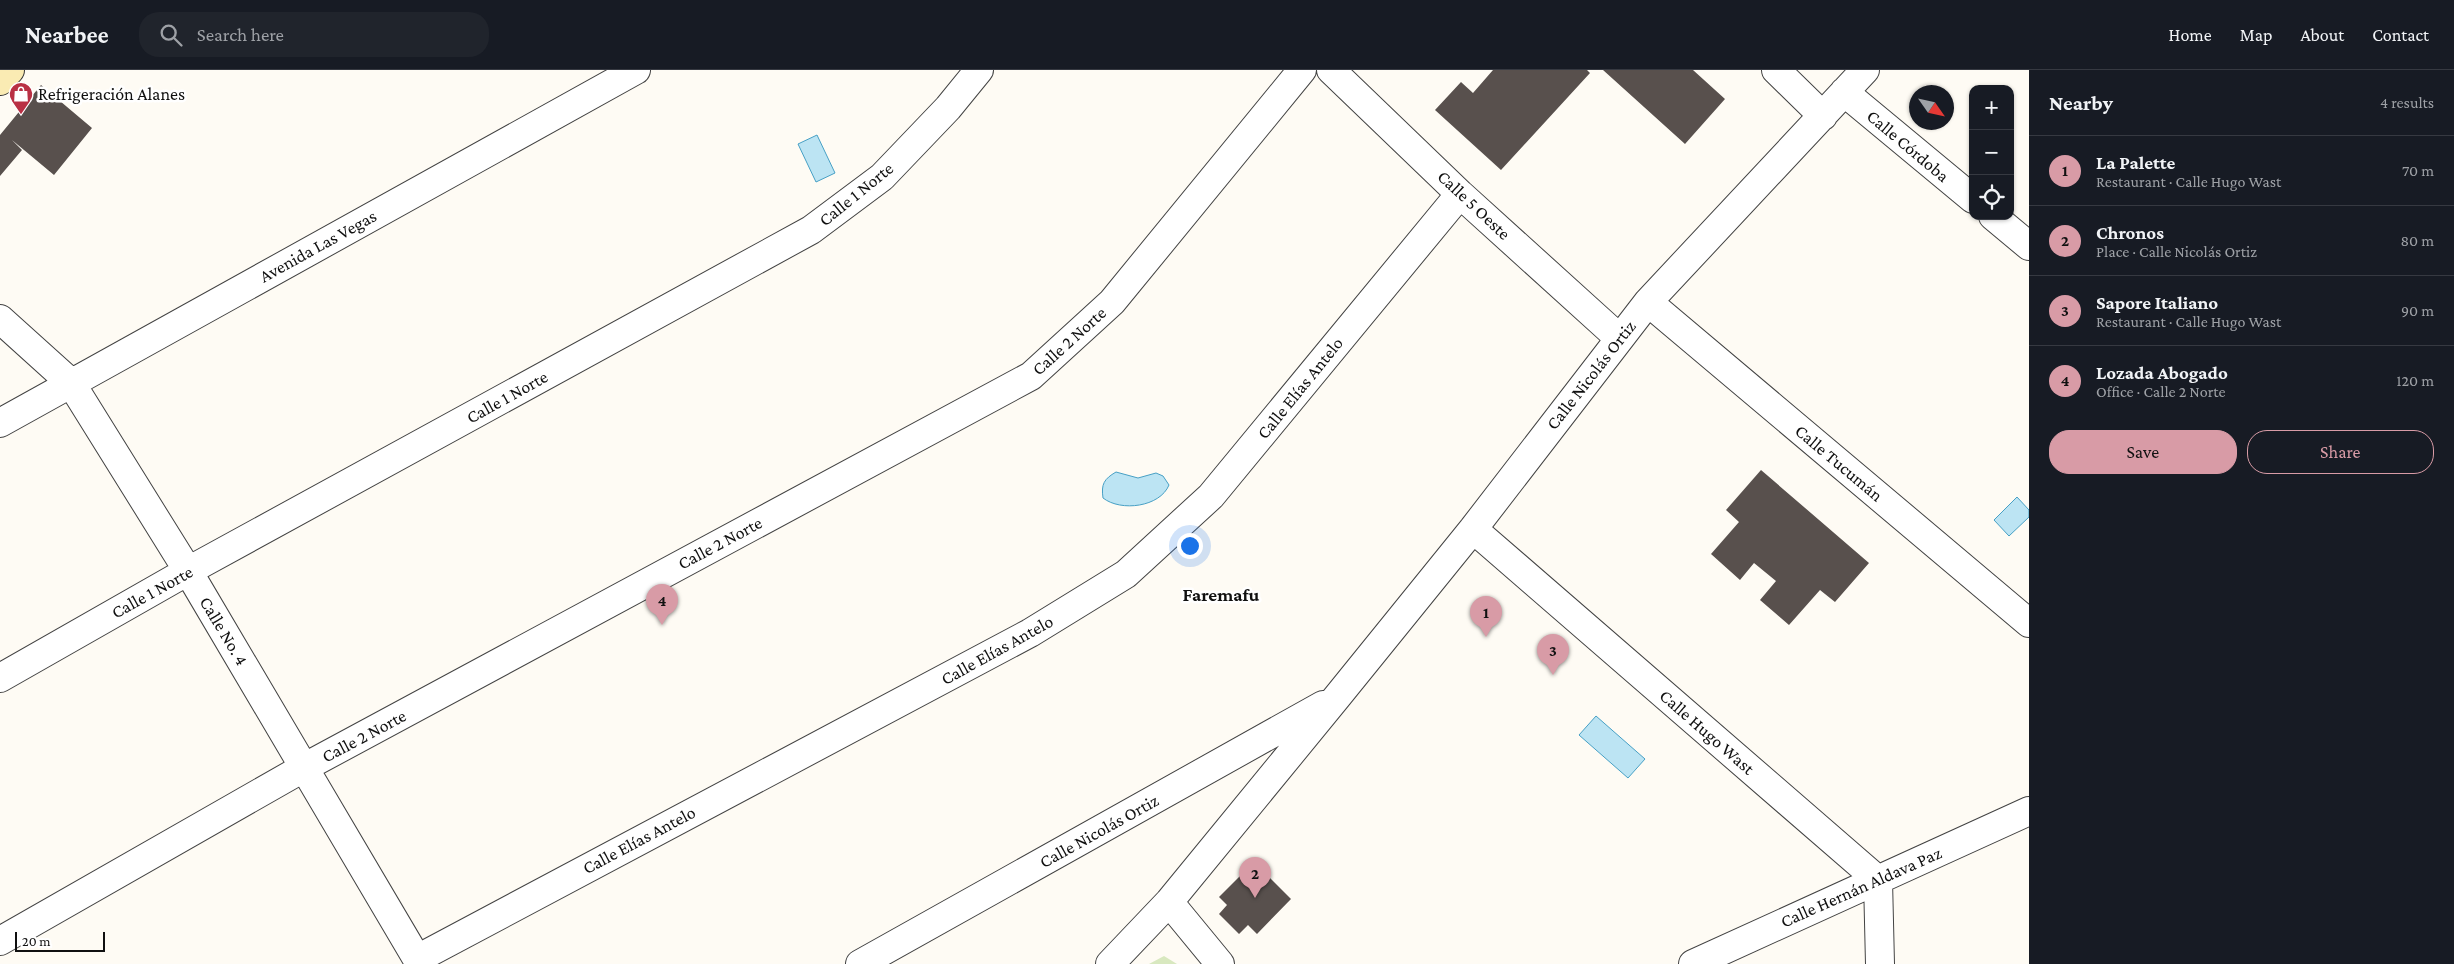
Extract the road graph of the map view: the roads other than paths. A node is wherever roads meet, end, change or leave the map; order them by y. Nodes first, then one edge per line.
1 (10, 70) edge
2 (636, 70) edge
3 (979, 70) edge
4 (1302, 70) edge
5 (1331, 70) edge
6 (1776, 70) edge
7 (1865, 70) edge
8 (0, 81) edge
9 (1844, 92) junction
10 (1823, 116) junction
11 (1460, 194) junction
12 (1969, 196) edge
13 (1999, 220) edge
14 (2029, 246) edge
15 (1648, 302) junction
16 (0, 319) edge
17 (1619, 338) junction
18 (71, 383) junction
19 (0, 423) edge
20 (1472, 529) junction
21 (188, 571) junction
22 (2029, 623) edge
23 (0, 678) edge
24 (1337, 697) junction
25 (305, 767) junction
26 (2029, 811) edge
27 (1878, 880) junction
28 (1169, 902) junction
29 (0, 941) edge
30 (418, 961) edge
31 (860, 964) edge
32 (1110, 964) edge
33 (1220, 964) edge
34 (1693, 964) edge
35 (1880, 964) edge

1 - 8 main road
2 - 18 street, Avenida Las Vegas
3 - 21 street, Calle 1 Norte
4 - 25 street, Calle 2 Norte
5 - 11 street, Calle 5 Oeste
6 - 10 street
7 - 9 street, Calle Nicolás Ortiz
9 - 10 street, Calle Nicolás Ortiz
9 - 12 street, Calle Córdoba
10 - 15 street, Calle Nicolás Ortiz
11 - 17 street, Calle 5 Oeste
11 - 30 street, Calle Elías Antelo
13 - 14 street
15 - 17 street, Calle Nicolás Ortiz
15 - 22 street, Calle Tucumán
16 - 18 street, Calle No. 4
17 - 20 street, Calle Nicolás Ortiz
18 - 19 street, Avenida Las Vegas
18 - 21 street, Calle No. 4
20 - 24 street, Calle Nicolás Ortiz
20 - 27 street, Calle Hugo Wast
21 - 23 street, Calle 1 Norte
21 - 25 street, Calle No. 4
24 - 28 street, Calle Nicolás Ortiz
24 - 31 street, Calle Nicolás Ortiz
25 - 29 street, Calle 2 Norte
25 - 30 street, Calle No. 4
26 - 27 street, Calle Hernán Aldava Paz
27 - 34 street, Calle Hernán Aldava Paz
27 - 35 street
28 - 32 street, Calle Nicolás Ortiz
28 - 33 street

